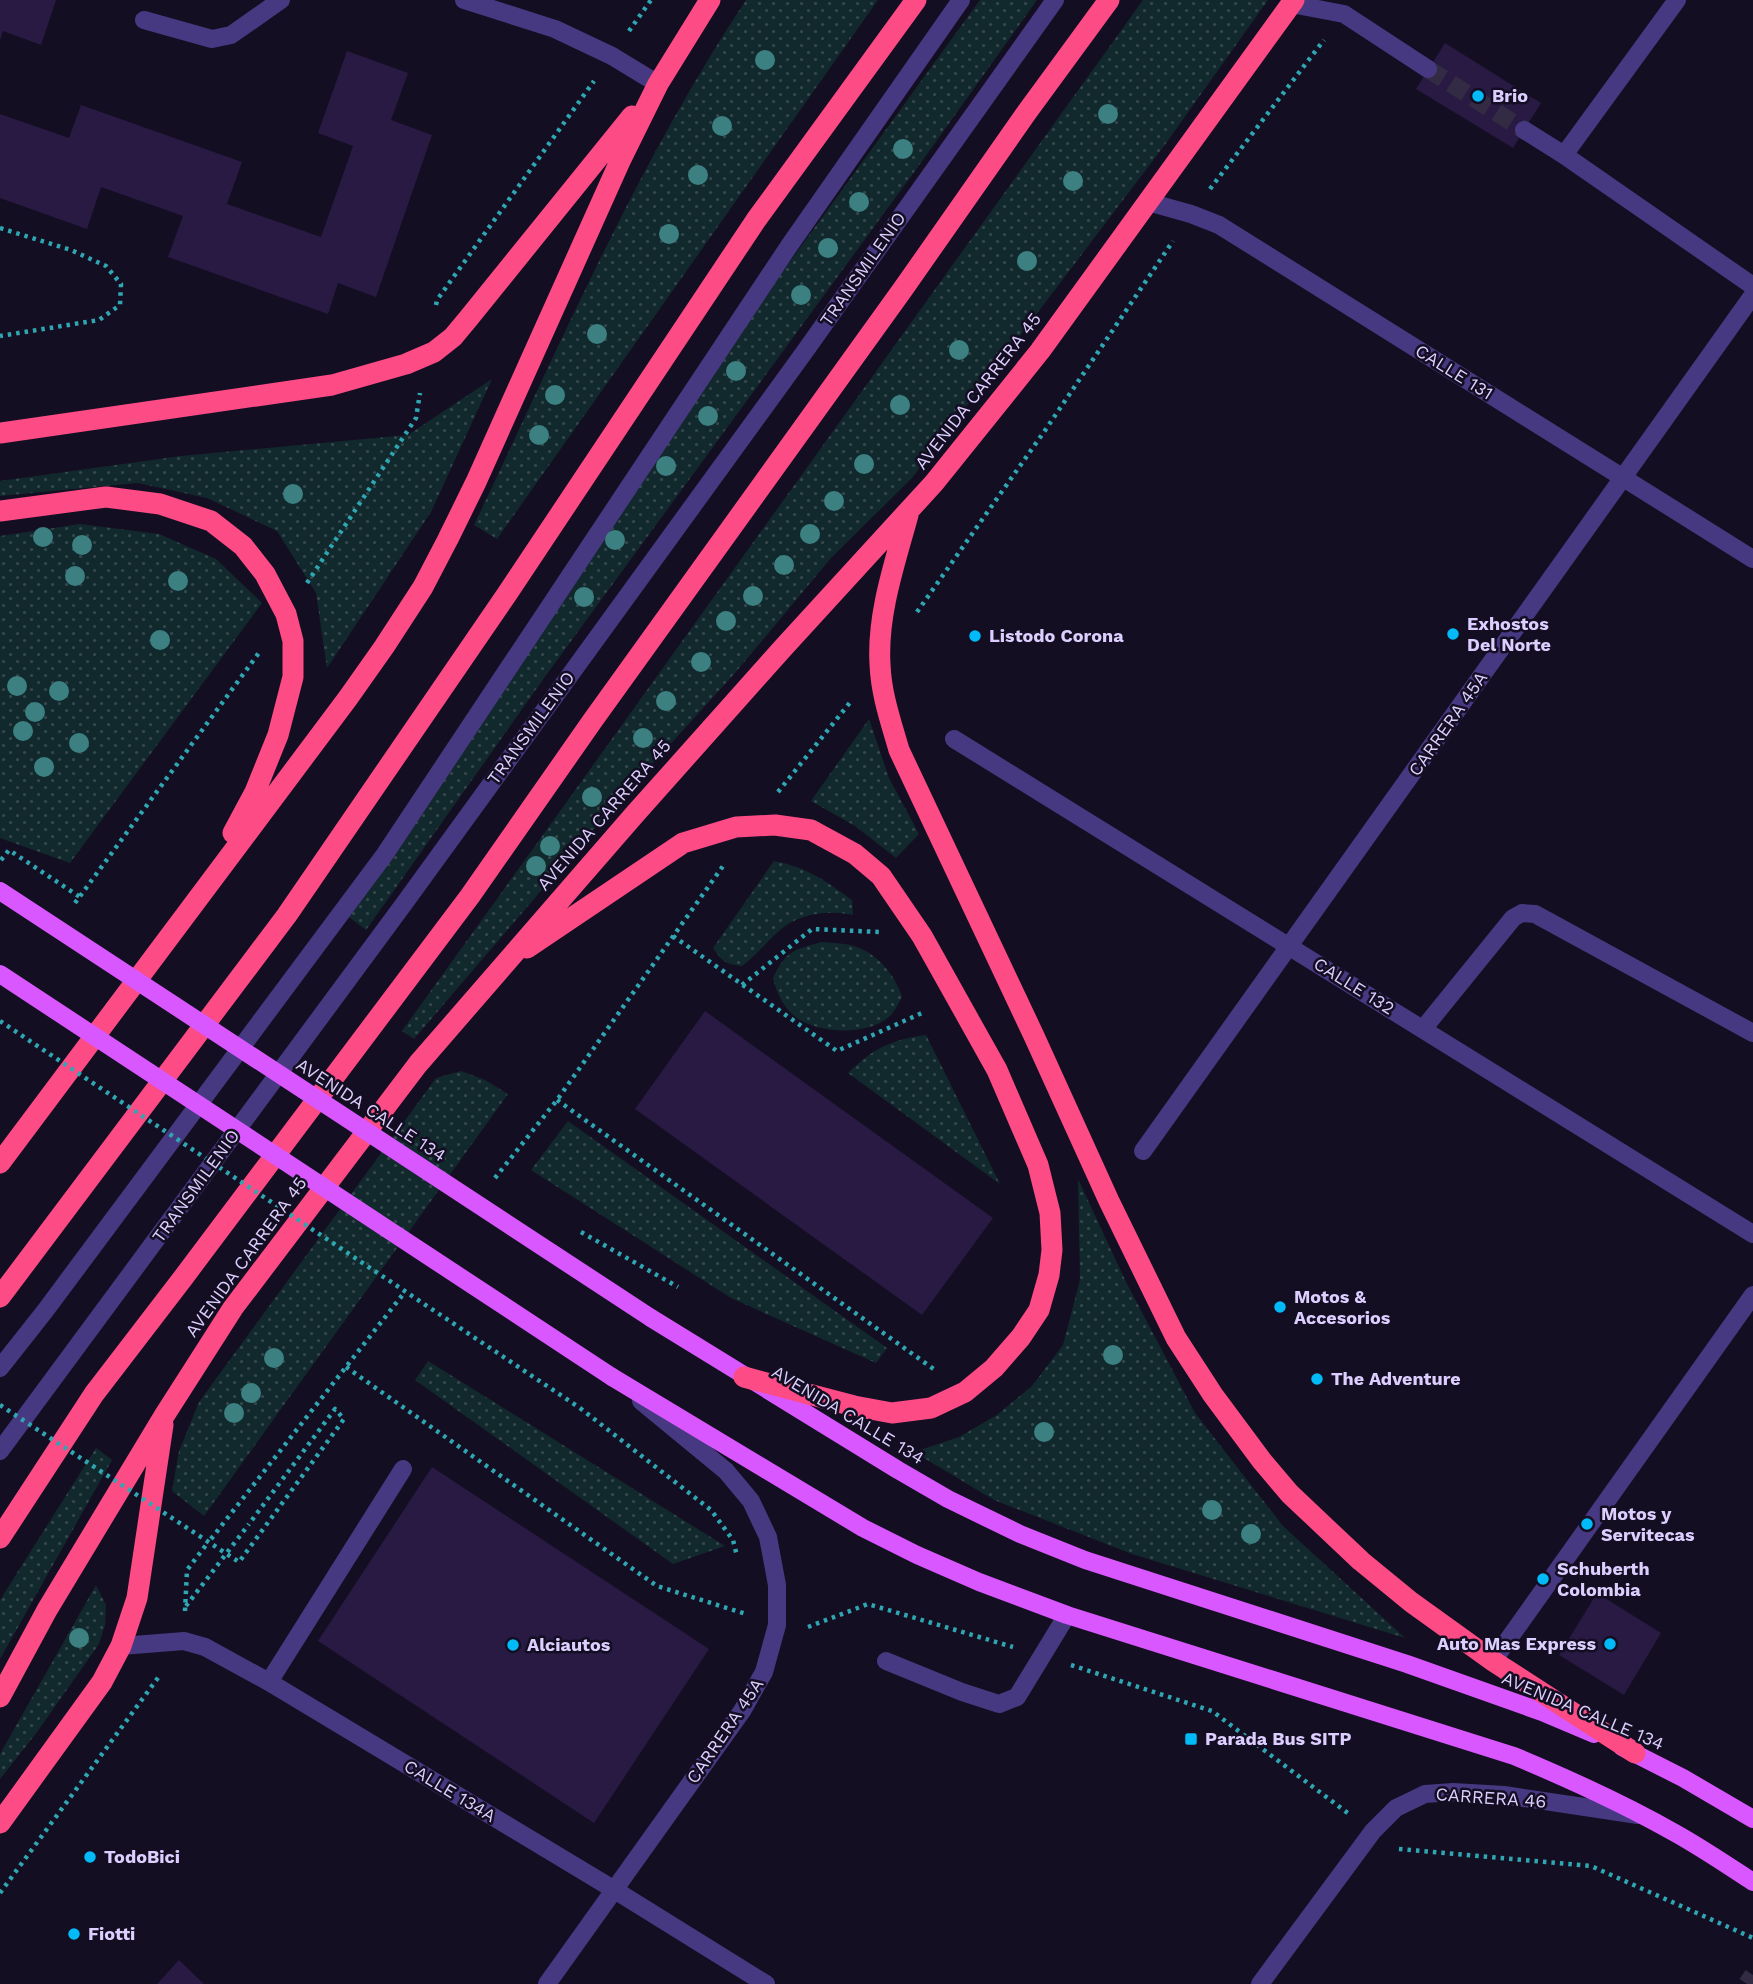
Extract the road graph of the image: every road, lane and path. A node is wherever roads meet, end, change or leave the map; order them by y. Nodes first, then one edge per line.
1 (281, 0) edge
2 (464, 0) edge
3 (652, 0) edge
4 (710, 0) edge
5 (916, 0) edge
6 (961, 0) edge
7 (1055, 0) edge
8 (1109, 0) edge
9 (1677, 0) edge
10 (1292, 2) edge
11 (1344, 14) junction
12 (144, 20) dead end
13 (612, 56) junction
14 (1428, 69) tunnel mouth
15 (658, 84) junction
16 (1524, 130) tunnel mouth
17 (1564, 155) junction
18 (1148, 202) junction
19 (1191, 214) junction
20 (0, 228) edge
21 (1753, 286) edge
22 (1753, 295) edge
23 (437, 300) dead end
24 (0, 336) edge
25 (415, 418) dead end
26 (0, 433) edge
27 (1623, 478) junction
28 (909, 510) junction
29 (0, 511) edge
30 (1753, 559) edge
31 (320, 565) dead end
32 (880, 665) junction
33 (248, 668) dead end
34 (954, 739) dead end
35 (751, 826) junction
36 (1, 860) edge
37 (0, 891) edge
38 (200, 895) junction
39 (80, 897) junction
40 (72, 908) dead end
41 (879, 932) dead end
42 (673, 936) junction
43 (1289, 946) junction
44 (505, 963) junction
45 (0, 974) edge
46 (742, 985) junction
47 (922, 1013) dead end
48 (0, 1021) edge
49 (1423, 1029) junction
50 (1753, 1033) edge
51 (557, 1100) junction
52 (1143, 1152) dead end
53 (0, 1163) edge
54 (495, 1178) dead end
55 (1753, 1234) edge
56 (404, 1293) dead end
57 (1753, 1295) edge
58 (0, 1297) edge
59 (346, 1367) junction
60 (0, 1368) edge
61 (612, 1377) junction
62 (744, 1377) junction
63 (944, 1377) dead end
64 (0, 1405) edge
65 (164, 1416) junction
66 (0, 1451) edge
67 (402, 1469) dead end
68 (0, 1538) edge
69 (211, 1539) dead end
70 (741, 1567) dead end
71 (745, 1603) dead end
72 (185, 1607) dead end
73 (746, 1615) junction
74 (1067, 1615) junction
75 (777, 1625) junction
76 (121, 1646) junction
77 (1042, 1655) junction
78 (886, 1661) dead end
79 (1493, 1661) junction
80 (270, 1682) junction
81 (0, 1698) edge
82 (1635, 1753) junction
83 (1643, 1815) junction
84 (1753, 1819) edge
85 (0, 1823) edge
86 (1373, 1832) junction
87 (1753, 1882) edge
88 (614, 1889) junction
89 (1753, 1938) edge
90 (547, 1984) edge
91 (766, 1984) edge
92 (1260, 1984) edge

1 - 12 street
2 - 13 street
3 - 13 path
4 - 15 highway
5 - 58 highway
6 - 60 street
7 - 66 street, TRANSMILENIO
8 - 68 highway, AVENIDA CARRERA 45
9 - 17 street
10 - 11 street
10 - 18 highway, AVENIDA CARRERA 45
11 - 14 street
11 - 19 path
13 - 15 street
13 - 23 path
15 - 26 highway
15 - 38 highway
16 - 17 street
17 - 21 street
18 - 19 street, CALLE 131
18 - 28 highway, AVENIDA CARRERA 45
19 - 27 street, CALLE 131
19 - 32 path
20 - 24 path
22 - 27 street, CARRERA 45A
25 - 31 path
27 - 30 street, CALLE 131
27 - 43 street, CARRERA 45A
28 - 32 highway
28 - 44 highway, AVENIDA CARRERA 45
29 - 38 highway
32 - 35 path
32 - 79 highway
33 - 39 path
34 - 43 street, CALLE 132
35 - 42 path
35 - 44 highway
35 - 62 highway
36 - 39 path
37 - 62 main road, AVENIDA CALLE 134, bridge
38 - 53 highway
39 - 40 path
41 - 46 path
42 - 46 path
42 - 51 path
43 - 49 street, CALLE 132
43 - 52 street, CARRERA 45A
44 - 65 highway, AVENIDA CARRERA 45
45 - 61 main road, bridge
46 - 47 path
48 - 70 path, bridge
49 - 50 street
49 - 55 street, CALLE 132
51 - 54 path
51 - 63 path
56 - 59 path
57 - 79 street
59 - 69 path
59 - 73 path
61 - 74 main road
61 - 75 street, CARRERA 45A
62 - 82 main road, AVENIDA CALLE 134
64 - 72 path, bridge
65 - 76 highway
65 - 81 highway, AVENIDA CARRERA 45
67 - 80 street
71 - 73 path
73 - 75 path
74 - 77 street
74 - 83 main road
75 - 77 path
75 - 88 street, CARRERA 45A
76 - 80 street, CALLE 134A
76 - 85 highway
77 - 78 street
77 - 86 path
79 - 82 highway
80 - 88 street, CALLE 134A
82 - 84 main road, AVENIDA CALLE 134
83 - 86 street, CARRERA 46
83 - 87 main road
86 - 89 path
86 - 92 street, CARRERA 46
88 - 90 street, CARRERA 45A
88 - 91 street, CALLE 134A

